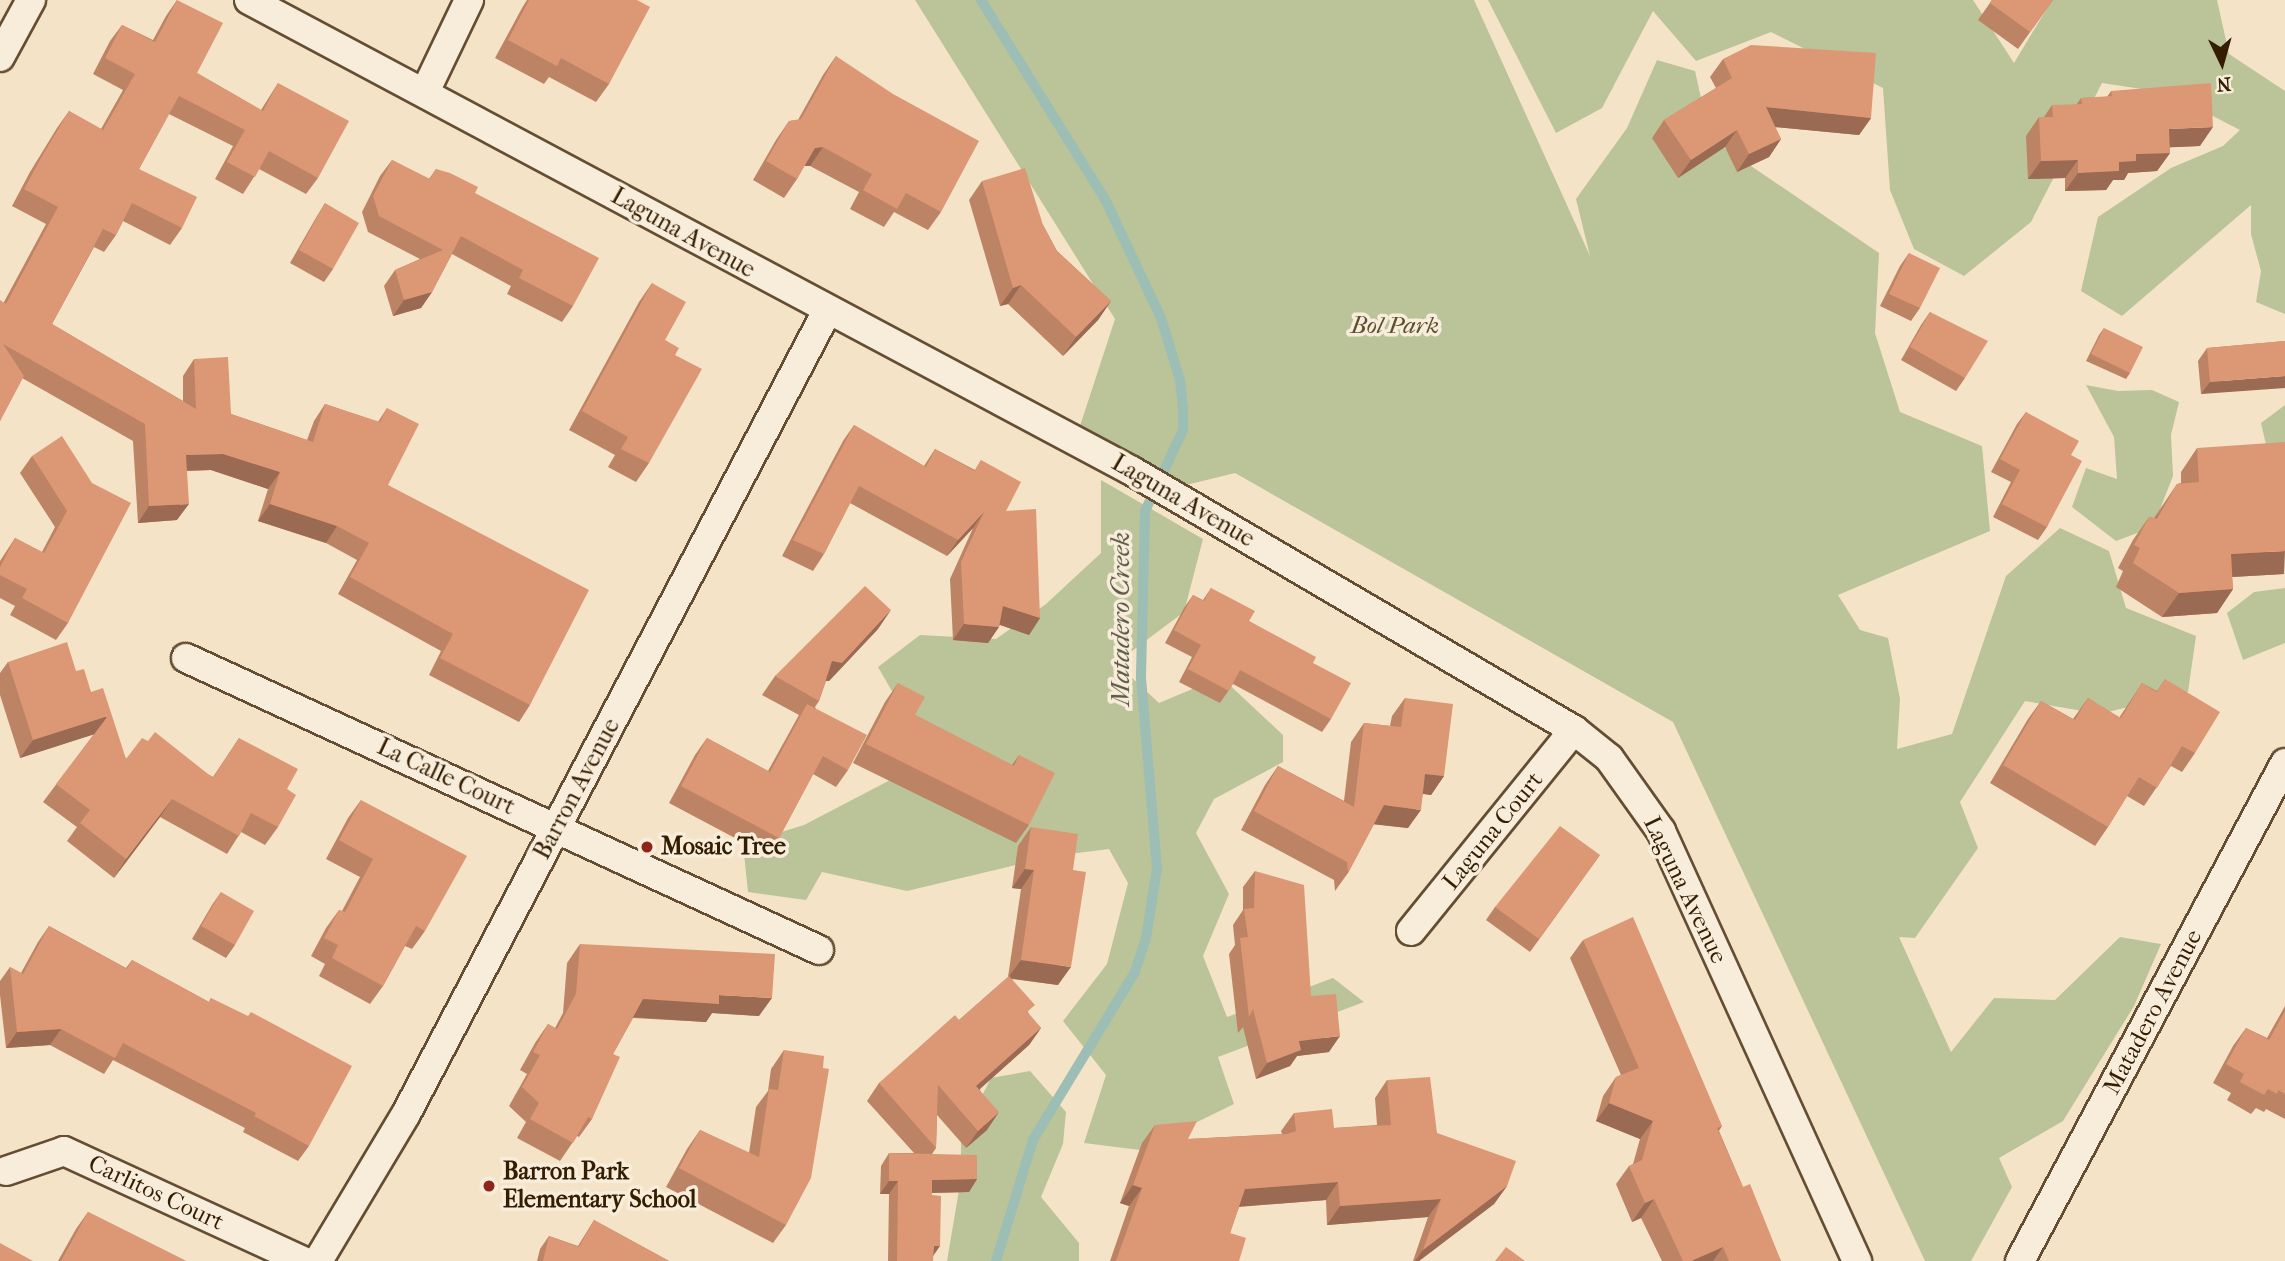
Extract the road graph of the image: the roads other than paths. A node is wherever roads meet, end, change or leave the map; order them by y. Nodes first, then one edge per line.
1 (31, 0) edge
2 (249, 0) edge
3 (469, 0) edge
4 (0, 57) edge
5 (425, 92) junction
6 (827, 311) junction
7 (186, 658) dead end
8 (1574, 730) junction
9 (2285, 763) edge
10 (556, 828) junction
11 (1411, 931) dead end
12 (819, 950) dead end
13 (6, 1171) dead end
14 (303, 1261) edge
15 (318, 1261) edge
16 (1857, 1261) edge
17 (2020, 1261) edge

1 - 4 street
2 - 5 street, Laguna Avenue
3 - 5 street
5 - 6 street, Laguna Avenue
6 - 8 street, Laguna Avenue
6 - 10 street, Barron Avenue
7 - 10 street, La Calle Court
8 - 11 street, Laguna Court
8 - 16 street, Laguna Avenue
9 - 17 street, Matadero Avenue
10 - 12 street, La Calle Court
10 - 15 street, Barron Avenue
13 - 14 street, Carlitos Court

